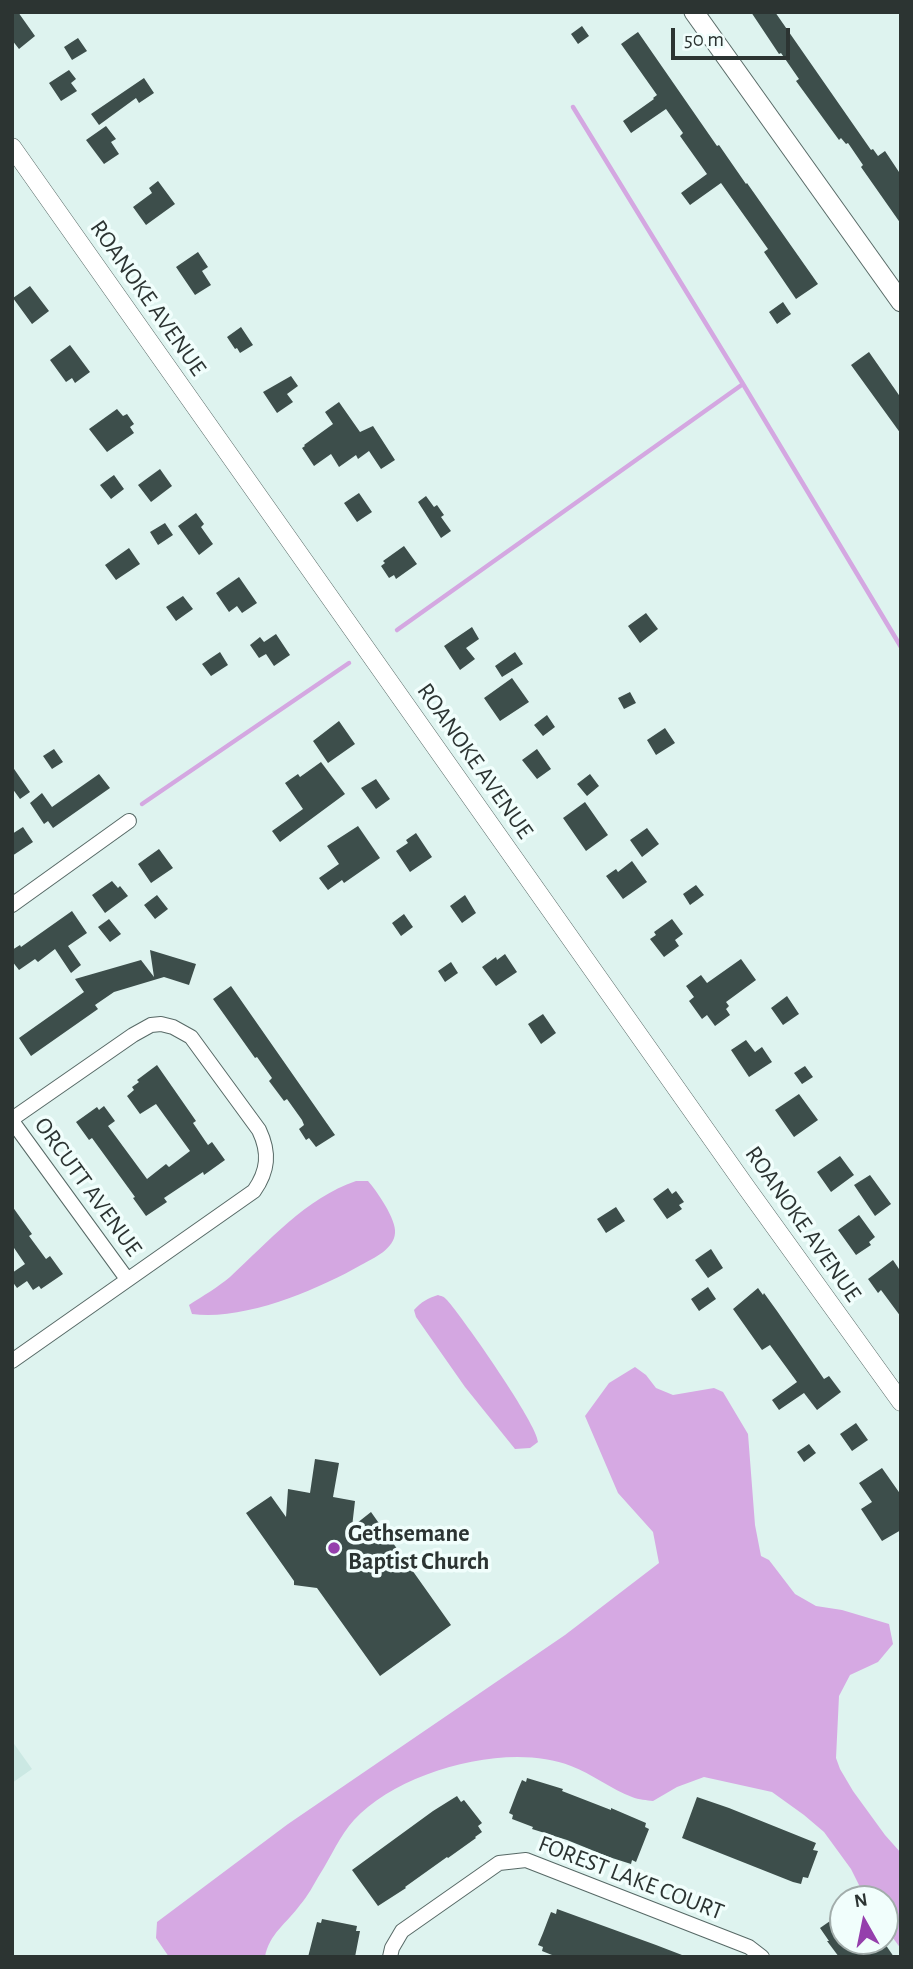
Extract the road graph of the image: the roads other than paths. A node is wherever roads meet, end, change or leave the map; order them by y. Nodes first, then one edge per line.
1 (694, 12) edge
2 (12, 147) edge
3 (901, 302) edge
4 (129, 821) dead end
5 (12, 905) edge
6 (12, 1120) edge
7 (127, 1279) junction
8 (12, 1361) edge
9 (901, 1402) edge
10 (390, 1957) edge
11 (762, 1957) edge

1 - 3 main road
2 - 9 street, ROANOKE AVENUE
4 - 5 street
6 - 7 street, ORCUTT AVENUE
6 - 7 street
7 - 8 street
10 - 11 street, FOREST LAKE COURT

